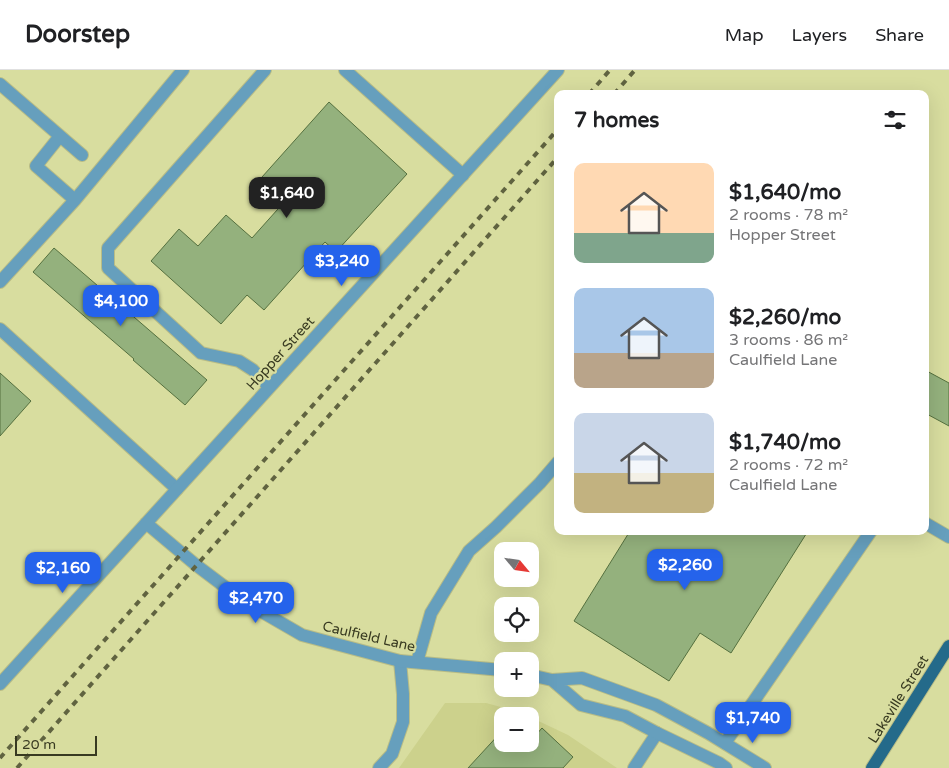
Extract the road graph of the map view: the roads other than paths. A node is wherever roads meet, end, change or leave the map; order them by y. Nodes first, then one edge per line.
1 (182, 70) edge
2 (265, 70) edge
3 (345, 70) edge
4 (558, 70) edge
5 (0, 84) edge
6 (60, 136) junction
7 (82, 155) dead end
8 (463, 175) junction
9 (76, 200) junction
10 (0, 282) edge
11 (0, 329) edge
12 (269, 388) junction
13 (554, 467) edge
14 (177, 489) junction
15 (146, 523) junction
16 (929, 525) edge
17 (868, 535) edge
18 (949, 537) edge
19 (949, 646) edge
20 (400, 661) junction
21 (417, 662) junction
22 (494, 669) edge
23 (539, 677) edge
24 (552, 680) junction
25 (0, 684) edge
26 (657, 733) junction
27 (725, 743) junction
28 (379, 768) edge
29 (634, 768) edge
30 (726, 768) edge
31 (765, 768) edge
32 (872, 768) edge

1 - 9 street
2 - 12 street
3 - 8 street
4 - 8 street, Hopper Street
5 - 6 street
6 - 7 street
6 - 9 street
8 - 12 street, Hopper Street
9 - 10 street
11 - 14 street
12 - 14 street, Hopper Street
13 - 21 street
14 - 15 street, Hopper Street
15 - 20 street, Caulfield Lane
15 - 25 street, Hopper Street
16 - 18 street
17 - 27 street
19 - 32 main road, Lakeville Street
20 - 21 street, Caulfield Lane
20 - 28 street
21 - 22 street, Caulfield Lane
23 - 24 street
24 - 26 street
24 - 27 street
26 - 29 street
26 - 30 street
27 - 31 street

